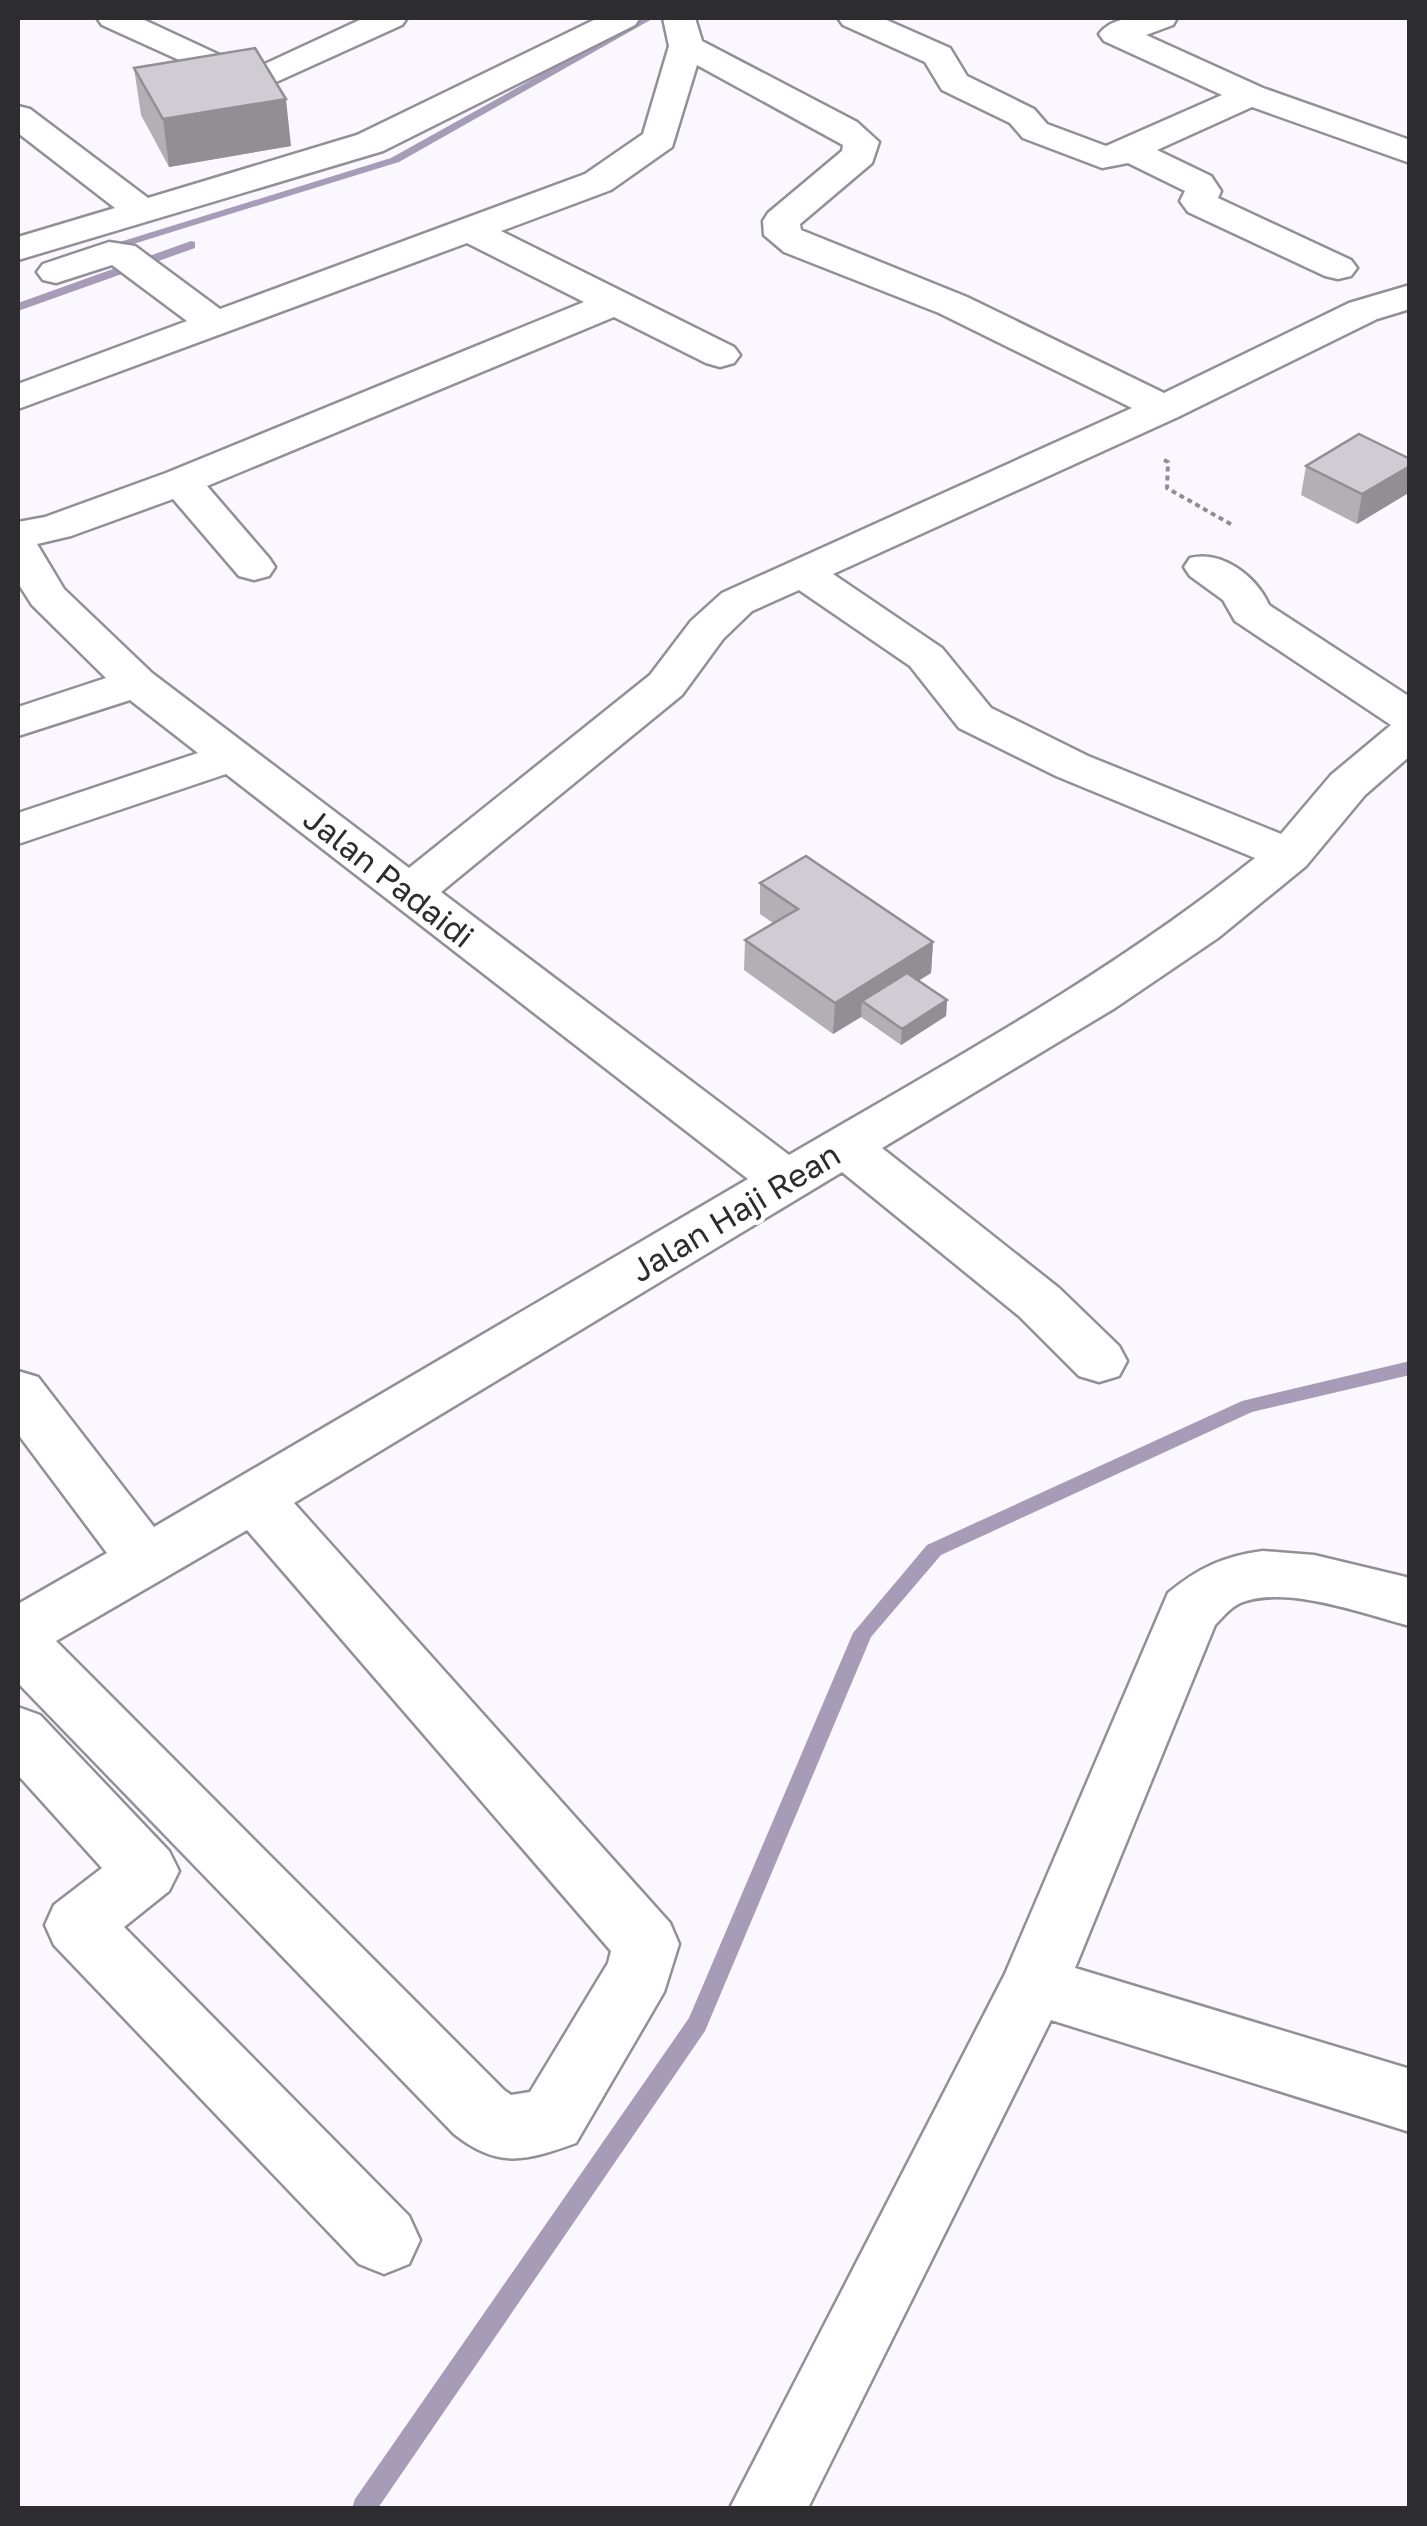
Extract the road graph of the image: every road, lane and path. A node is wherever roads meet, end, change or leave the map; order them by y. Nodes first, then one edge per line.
1 (114, 18) edge
2 (390, 18) edge
3 (623, 18) edge
4 (856, 18) edge
5 (1161, 18) edge
6 (942, 24) dead end
7 (684, 25) edge
8 (1101, 26) edge
9 (906, 38) junction
10 (1251, 95) junction
11 (18, 116) edge
12 (1410, 152) edge
13 (1116, 154) junction
14 (143, 212) junction
15 (472, 231) junction
16 (18, 249) edge
17 (1338, 268) dead end
18 (18, 285) edge
19 (1410, 296) edge
20 (612, 304) junction
21 (216, 324) junction
22 (720, 355) dead end
23 (18, 396) edge
24 (1164, 408) junction
25 (1118, 426) junction
26 (181, 482) junction
27 (1248, 535) dead end
28 (18, 536) edge
29 (18, 547) edge
30 (254, 567) dead end
31 (1205, 567) dead end
32 (802, 573) junction
33 (32, 598) edge
34 (136, 683) junction
35 (1410, 717) edge
36 (18, 722) edge
37 (1410, 732) edge
38 (235, 756) junction
39 (1388, 781) edge
40 (18, 829) edge
41 (1290, 855) junction
42 (408, 894) junction
43 (846, 1146) junction
44 (786, 1182) junction
45 (1099, 1362) dead end
46 (18, 1392) edge
47 (254, 1498) junction
48 (146, 1561) junction
49 (1410, 1602) edge
50 (18, 1633) edge
51 (18, 1643) edge
52 (18, 1732) edge
53 (1034, 1986) junction
54 (1410, 2101) edge
55 (384, 2240) dead end
56 (768, 2508) edge

1 - 2 street
3 - 14 street
4 - 9 street
5 - 8 street
6 - 9 street
7 - 15 street
7 - 24 street
8 - 10 street
9 - 13 street
10 - 12 street
10 - 13 street
11 - 14 street
13 - 17 street
14 - 16 street
15 - 20 street
15 - 21 street
18 - 21 street
19 - 24 street
20 - 22 street
20 - 26 street
21 - 23 street
24 - 25 street
25 - 27 path
25 - 32 street
26 - 28 street
26 - 30 street
29 - 33 street, Jalan Padaidi
31 - 35 street
32 - 41 street
32 - 42 street
33 - 34 street, Jalan Padaidi
34 - 36 street
34 - 38 street, Jalan Padaidi
37 - 39 street, Jalan Haji Rean
38 - 40 street
38 - 42 street, Jalan Padaidi
39 - 41 street, Jalan Haji Rean
41 - 43 street, Jalan Haji Rean
42 - 44 street, Jalan Padaidi
43 - 44 street, Jalan Haji Rean
43 - 45 street
44 - 47 street, Jalan Haji Rean
46 - 48 street
47 - 48 street, Jalan Haji Rean
47 - 51 street
48 - 50 street, Jalan Haji Rean
49 - 53 street
52 - 55 street
53 - 54 street
53 - 56 street

